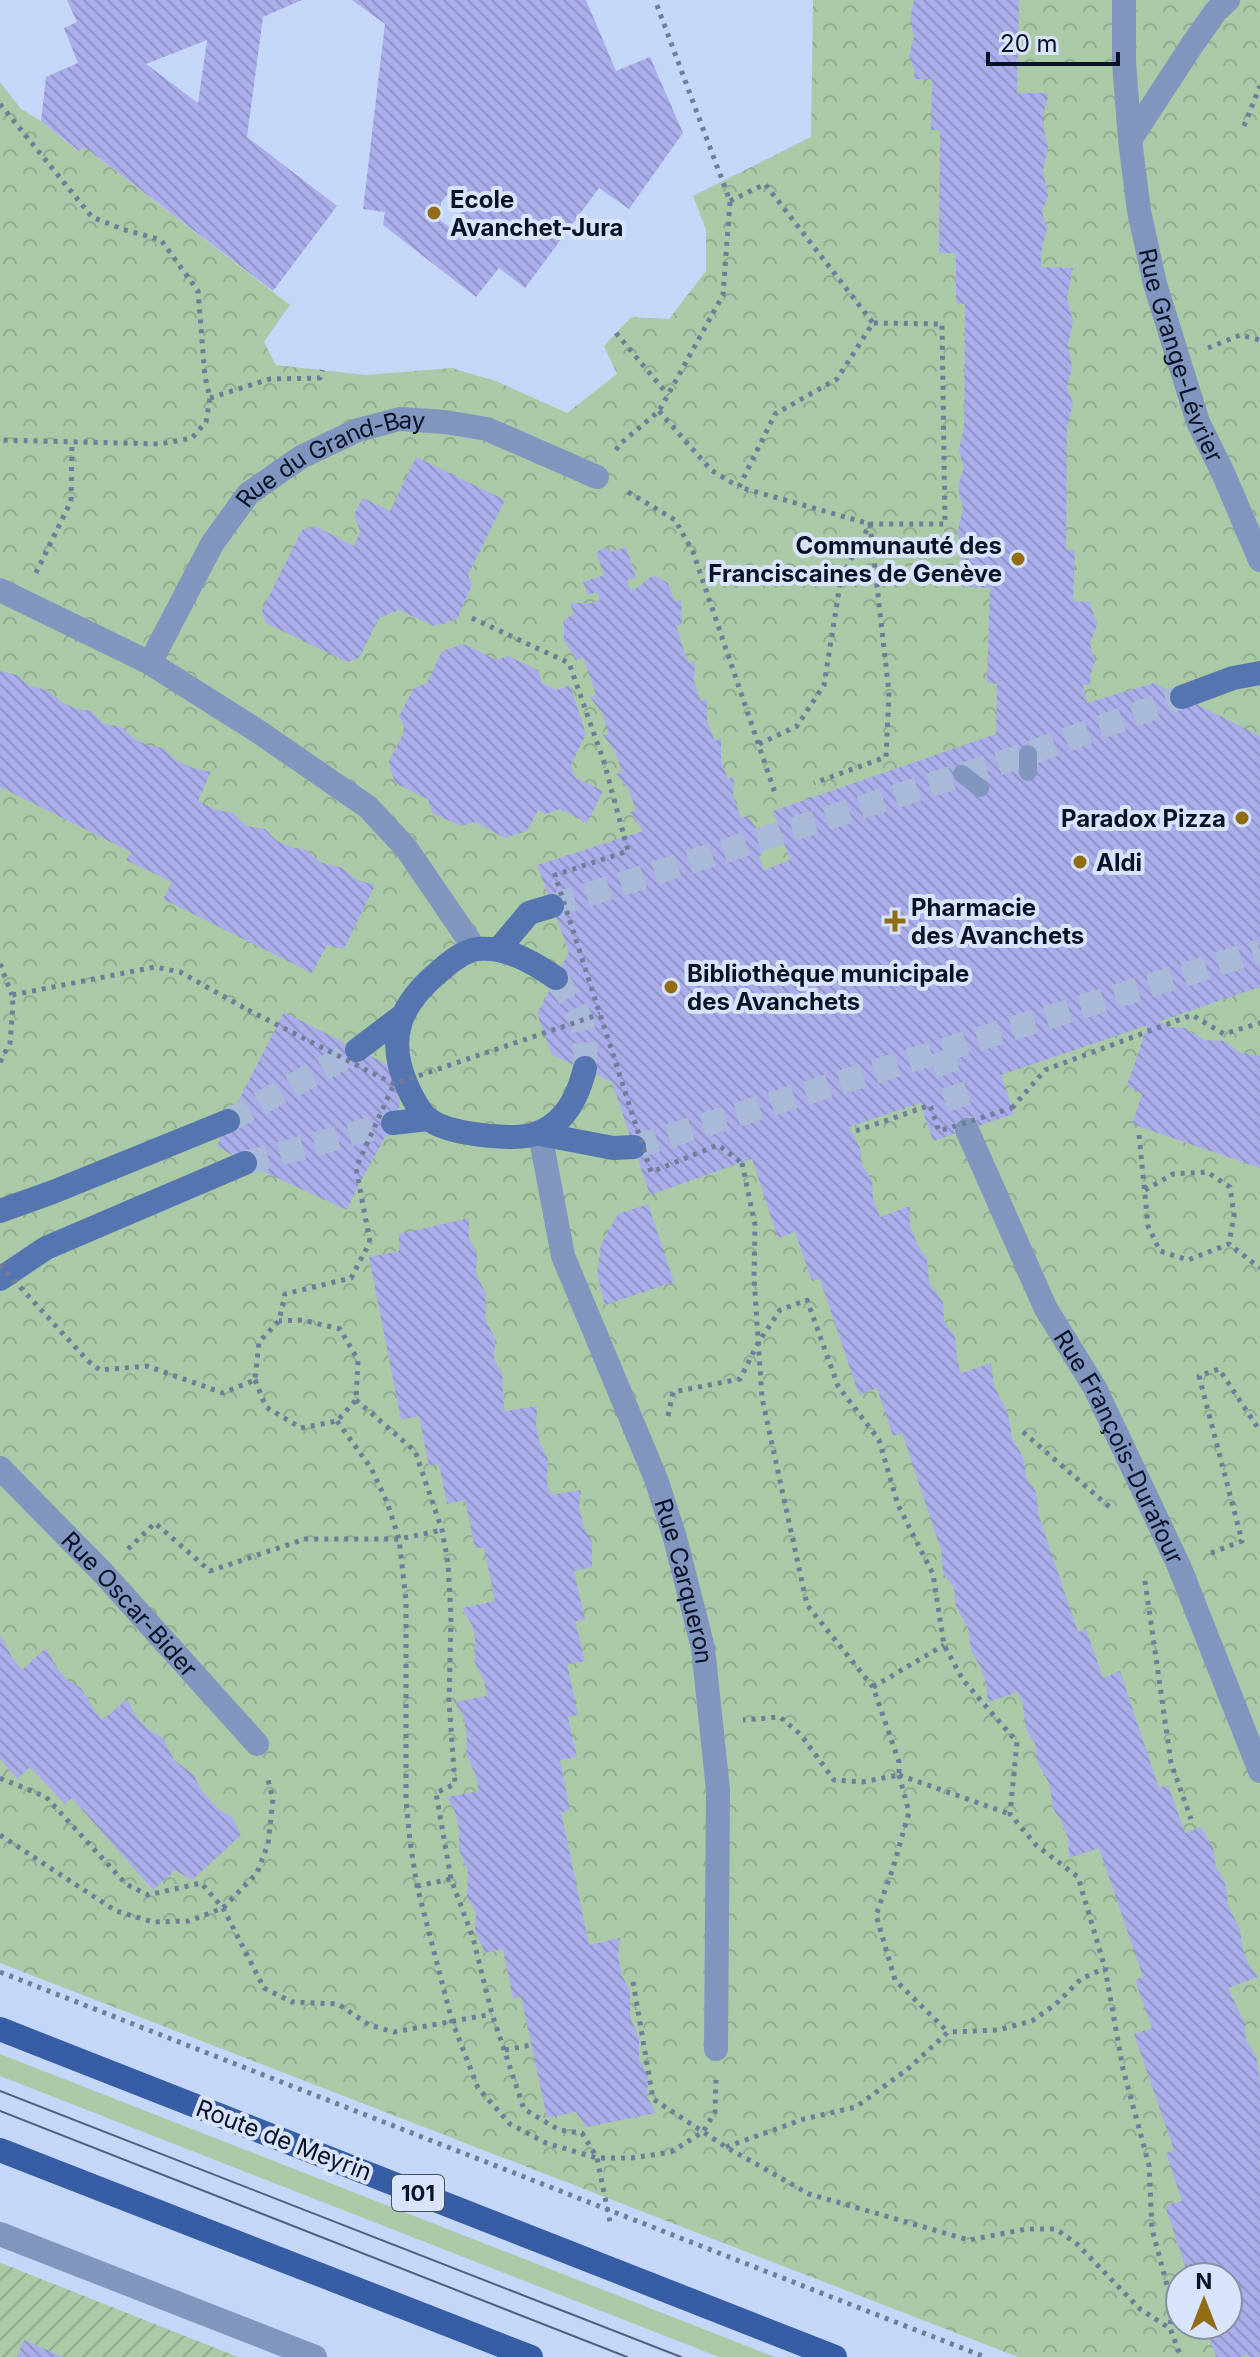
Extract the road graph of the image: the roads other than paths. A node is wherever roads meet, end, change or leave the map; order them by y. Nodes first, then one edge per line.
1 (1124, 0) edge
2 (1228, 0) edge
3 (1130, 140) junction
4 (597, 477) road end
5 (1260, 560) edge
6 (0, 590) edge
7 (150, 663) junction
8 (1260, 673) edge
9 (1182, 697) tunnel mouth
10 (962, 774) dead end
11 (980, 788) dead end
12 (552, 906) tunnel mouth
13 (486, 949) junction
14 (556, 978) tunnel mouth
15 (402, 1016) junction
16 (357, 1050) tunnel mouth
17 (585, 1068) tunnel mouth
18 (428, 1119) junction
19 (228, 1121) tunnel mouth
20 (393, 1123) tunnel mouth
21 (967, 1130) tunnel mouth
22 (540, 1134) junction
23 (634, 1147) tunnel mouth
24 (245, 1163) tunnel mouth
25 (0, 1211) edge
26 (0, 1279) edge
27 (0, 1468) edge
28 (257, 1744) road end
29 (1260, 1771) edge
30 (0, 2029) edge
31 (716, 2049) road end
32 (0, 2150) edge
33 (0, 2234) edge
34 (315, 2357) edge
35 (531, 2357) edge
36 (835, 2357) edge

1 - 3 street, Rue Grange-Lévrier
2 - 3 street
3 - 5 street, Rue Grange-Lévrier
4 - 7 street, Rue du Grand-Bay
6 - 7 street
7 - 13 street
8 - 9 street
10 - 11 lane
12 - 13 street
13 - 14 street
13 - 15 street
15 - 16 street
15 - 18 street
17 - 22 street
18 - 20 street
18 - 22 street
19 - 25 street
21 - 29 street, Rue François-Durafour
22 - 23 street
22 - 31 street, Rue Carqueron
24 - 26 street
27 - 28 street, Rue Oscar-Bider
30 - 36 main road, Route de Meyrin / 101
32 - 35 main road
33 - 34 street

